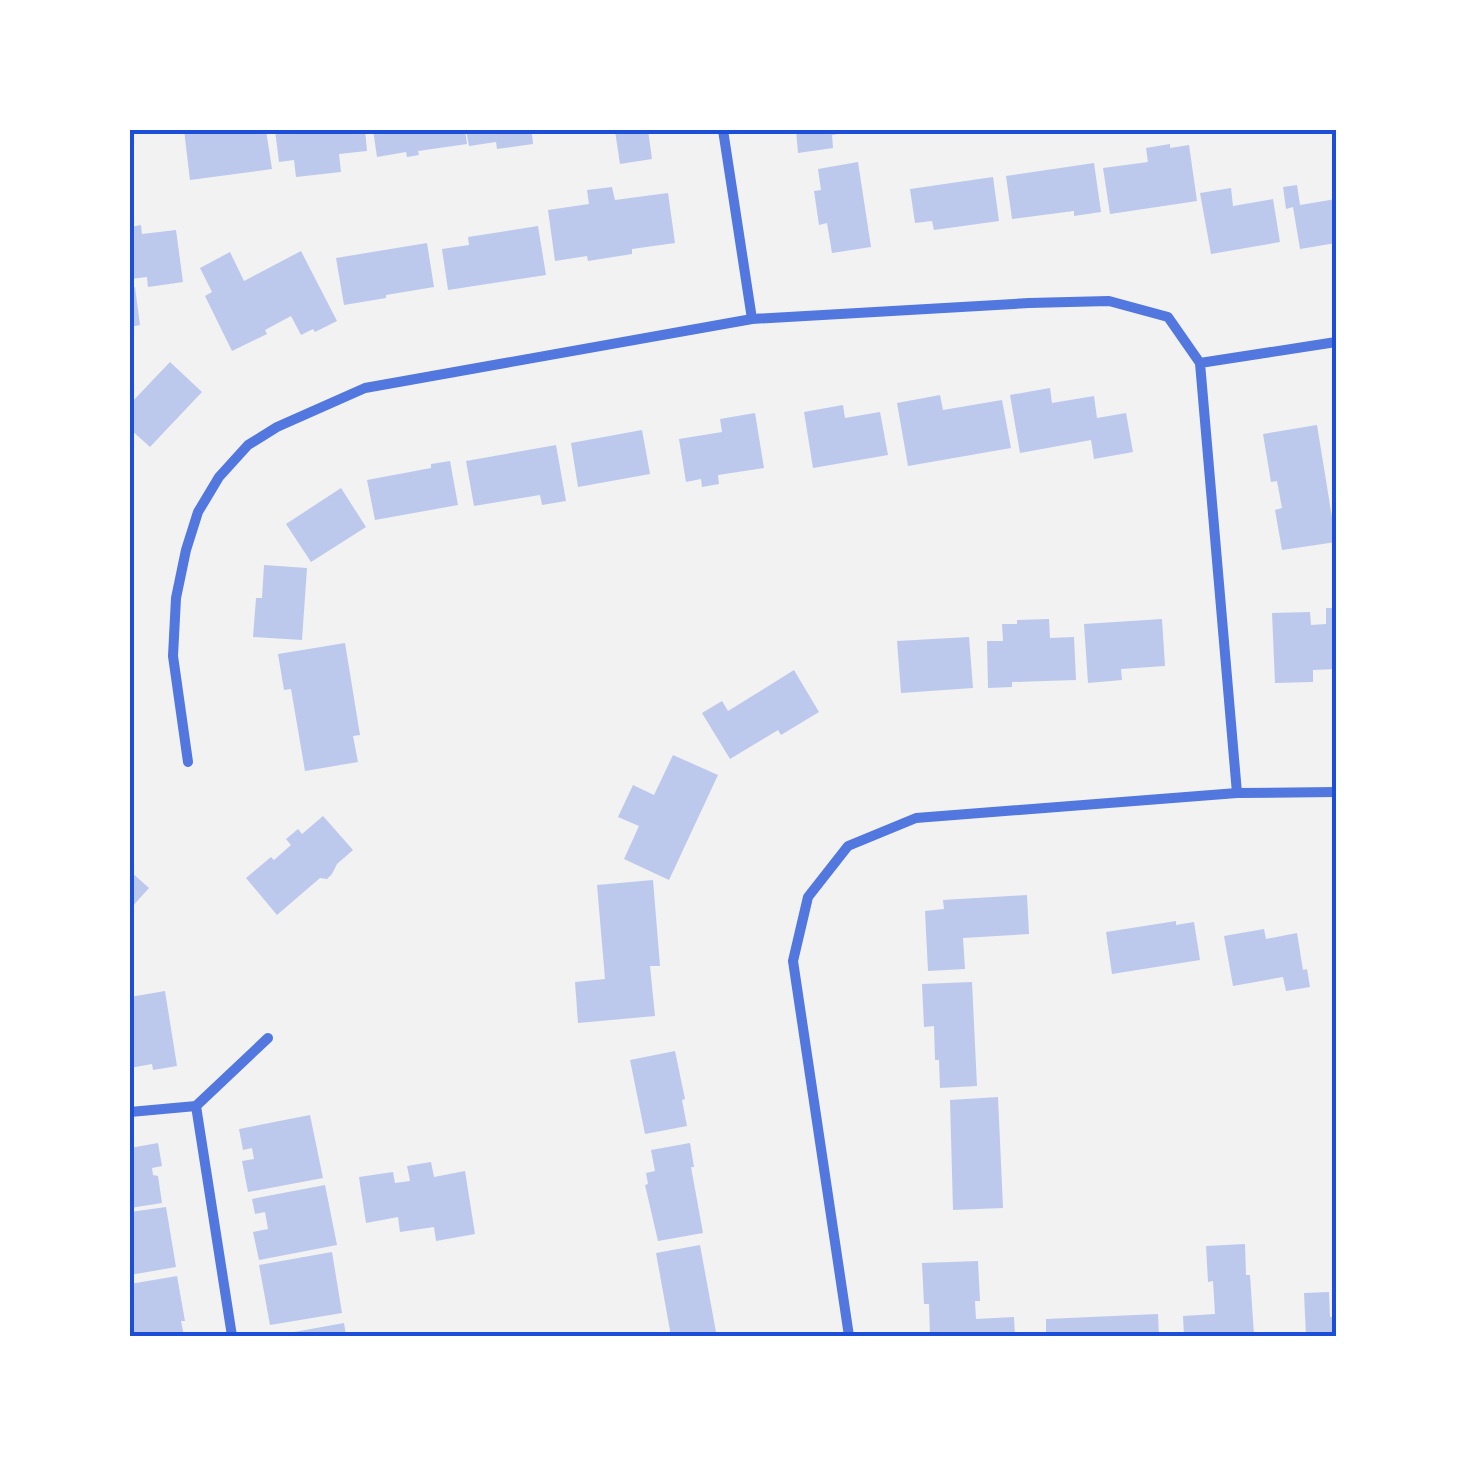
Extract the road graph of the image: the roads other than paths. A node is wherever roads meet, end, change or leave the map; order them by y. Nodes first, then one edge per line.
1 (723, 130) edge
2 (752, 319) junction
3 (1336, 342) edge
4 (1200, 363) junction
5 (188, 762) dead end
6 (1336, 792) edge
7 (1237, 793) junction
8 (268, 1038) dead end
9 (196, 1106) junction
10 (130, 1112) edge
11 (232, 1336) edge
12 (849, 1336) edge

1 - 2 street
2 - 4 street
2 - 5 street
3 - 4 street
4 - 7 street
6 - 7 street
7 - 12 street
8 - 9 street
9 - 10 street
9 - 11 street

